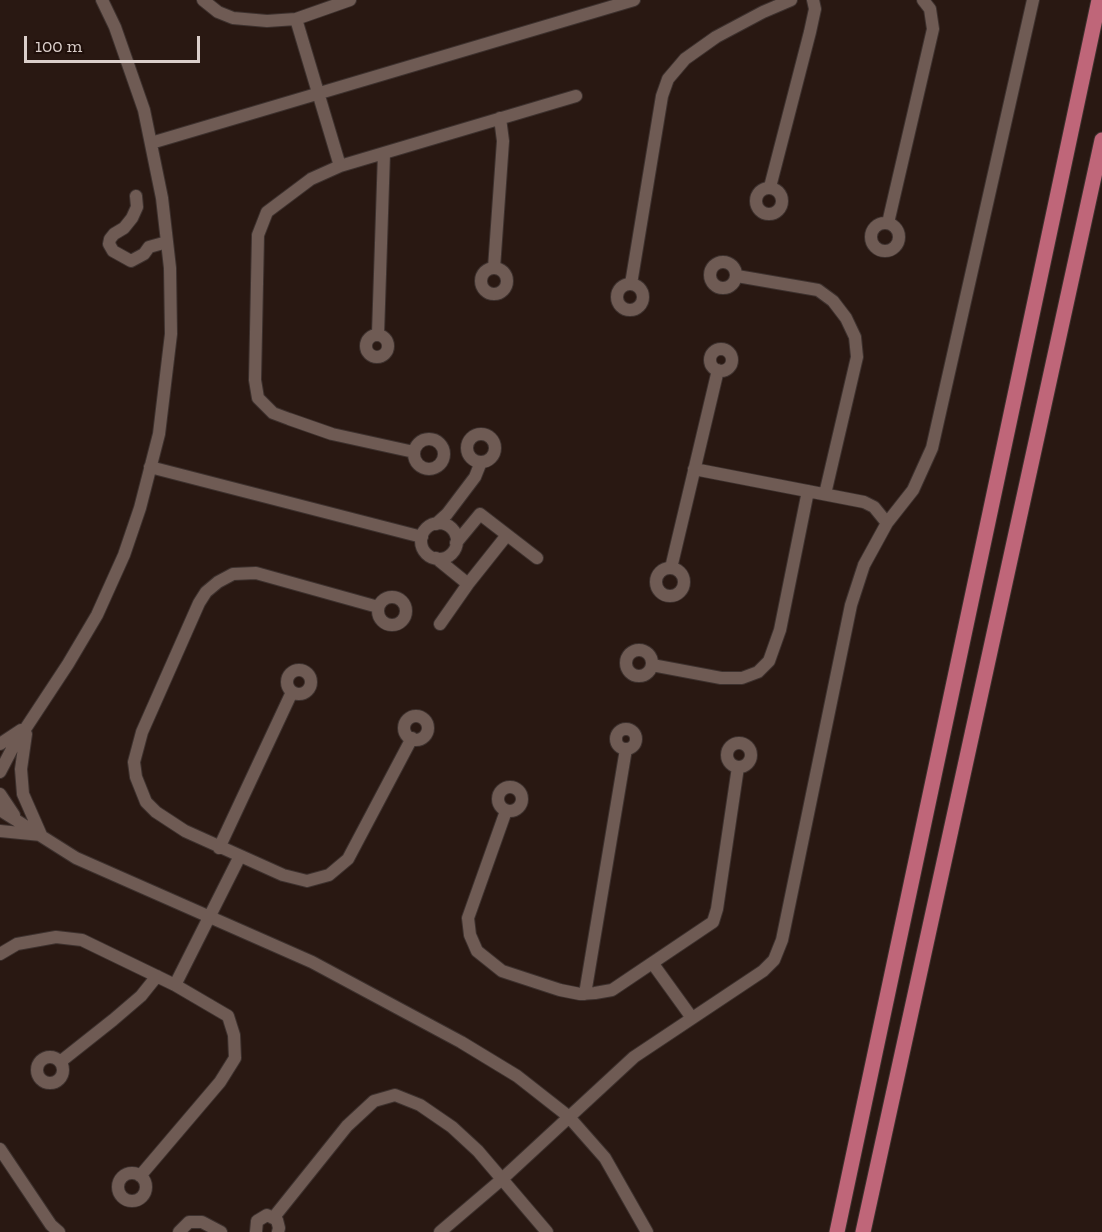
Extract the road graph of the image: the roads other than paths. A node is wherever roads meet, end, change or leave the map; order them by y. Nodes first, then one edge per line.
1 (102, 0) edge
2 (203, 0) edge
3 (350, 0) edge
4 (634, 0) edge
5 (791, 0) edge
6 (813, 0) edge
7 (923, 0) edge
8 (1033, 0) edge
9 (1099, 0) edge
10 (761, 6) edge
11 (296, 19) junction
12 (319, 94) junction
13 (576, 96) dead end
14 (500, 118) junction
15 (1102, 140) edge
16 (151, 143) junction
17 (384, 153) junction
18 (340, 166) junction
19 (770, 187) dead end
20 (136, 196) dead end
21 (888, 223) dead end
22 (167, 242) junction
23 (494, 268) dead end
24 (736, 276) dead end
25 (631, 284) dead end
26 (378, 334) dead end
27 (718, 370) dead end
28 (414, 452) dead end
29 (481, 462) dead end
30 (150, 468) junction
31 (694, 469) junction
32 (808, 491) junction
33 (825, 494) junction
34 (887, 523) junction
35 (450, 528) junction
36 (507, 535) junction
37 (422, 537) junction
38 (537, 558) dead end
39 (444, 561) junction
40 (671, 568) dead end
41 (468, 584) junction
42 (378, 607) dead end
43 (440, 624) dead end
44 (652, 666) dead end
45 (292, 692) dead end
46 (29, 724) junction
47 (412, 738) dead end
48 (0, 744) edge
49 (12, 749) junction
50 (626, 749) dead end
51 (0, 759) edge
52 (738, 767) dead end
53 (0, 772) edge
54 (0, 794) edge
55 (928, 803) junction
56 (956, 809) junction
57 (0, 810) edge
58 (506, 811) dead end
59 (16, 819) junction
60 (0, 831) edge
61 (41, 835) junction
62 (219, 848) junction
63 (240, 856) junction
64 (210, 917) junction
65 (0, 954) edge
66 (653, 964) junction
67 (157, 976) junction
68 (176, 985) junction
69 (585, 994) junction
70 (692, 1018) junction
71 (60, 1062) dead end
72 (568, 1116) junction
73 (0, 1149) edge
74 (140, 1176) dead end
75 (501, 1180) junction
76 (274, 1217) junction
77 (59, 1232) edge
78 (178, 1232) edge
79 (221, 1232) edge
80 (256, 1232) edge
81 (278, 1232) edge
82 (440, 1232) edge
83 (547, 1232) edge
84 (647, 1232) edge
85 (837, 1232) edge
86 (863, 1232) edge

1 - 16 street
2 - 11 street
3 - 11 street
4 - 12 street
5 - 10 street
6 - 19 street
7 - 21 street
8 - 34 street
9 - 55 main road
10 - 25 street
11 - 12 street
12 - 16 street
12 - 18 street
13 - 14 street
14 - 17 street
14 - 23 street
15 - 56 main road
16 - 22 street
17 - 18 street
17 - 26 street
18 - 28 street
20 - 22 street
22 - 30 street
24 - 33 street
27 - 31 street
29 - 35 street
30 - 37 street
30 - 46 street
31 - 32 street
31 - 40 street
32 - 33 street
32 - 44 street
33 - 34 street
34 - 70 street
35 - 36 street
35 - 37 street
35 - 39 street
36 - 38 street
36 - 41 street
37 - 39 street
39 - 41 street
41 - 43 street
42 - 62 street
45 - 62 street
46 - 48 street
46 - 49 street
46 - 61 street
47 - 63 street
49 - 51 street
49 - 53 street
50 - 69 street
52 - 66 street
54 - 59 street
55 - 56 main road
55 - 85 main road
56 - 86 main road
57 - 59 street
58 - 69 street
59 - 61 street
60 - 61 street
61 - 64 street
62 - 63 street
63 - 64 street
64 - 68 street
64 - 72 street
65 - 67 street
66 - 69 street
66 - 70 street
67 - 68 street
67 - 71 street
68 - 74 street
70 - 72 street
72 - 75 street
72 - 84 street
73 - 77 street
75 - 76 street
75 - 82 street
75 - 83 street
76 - 80 street
76 - 81 street
78 - 79 street

